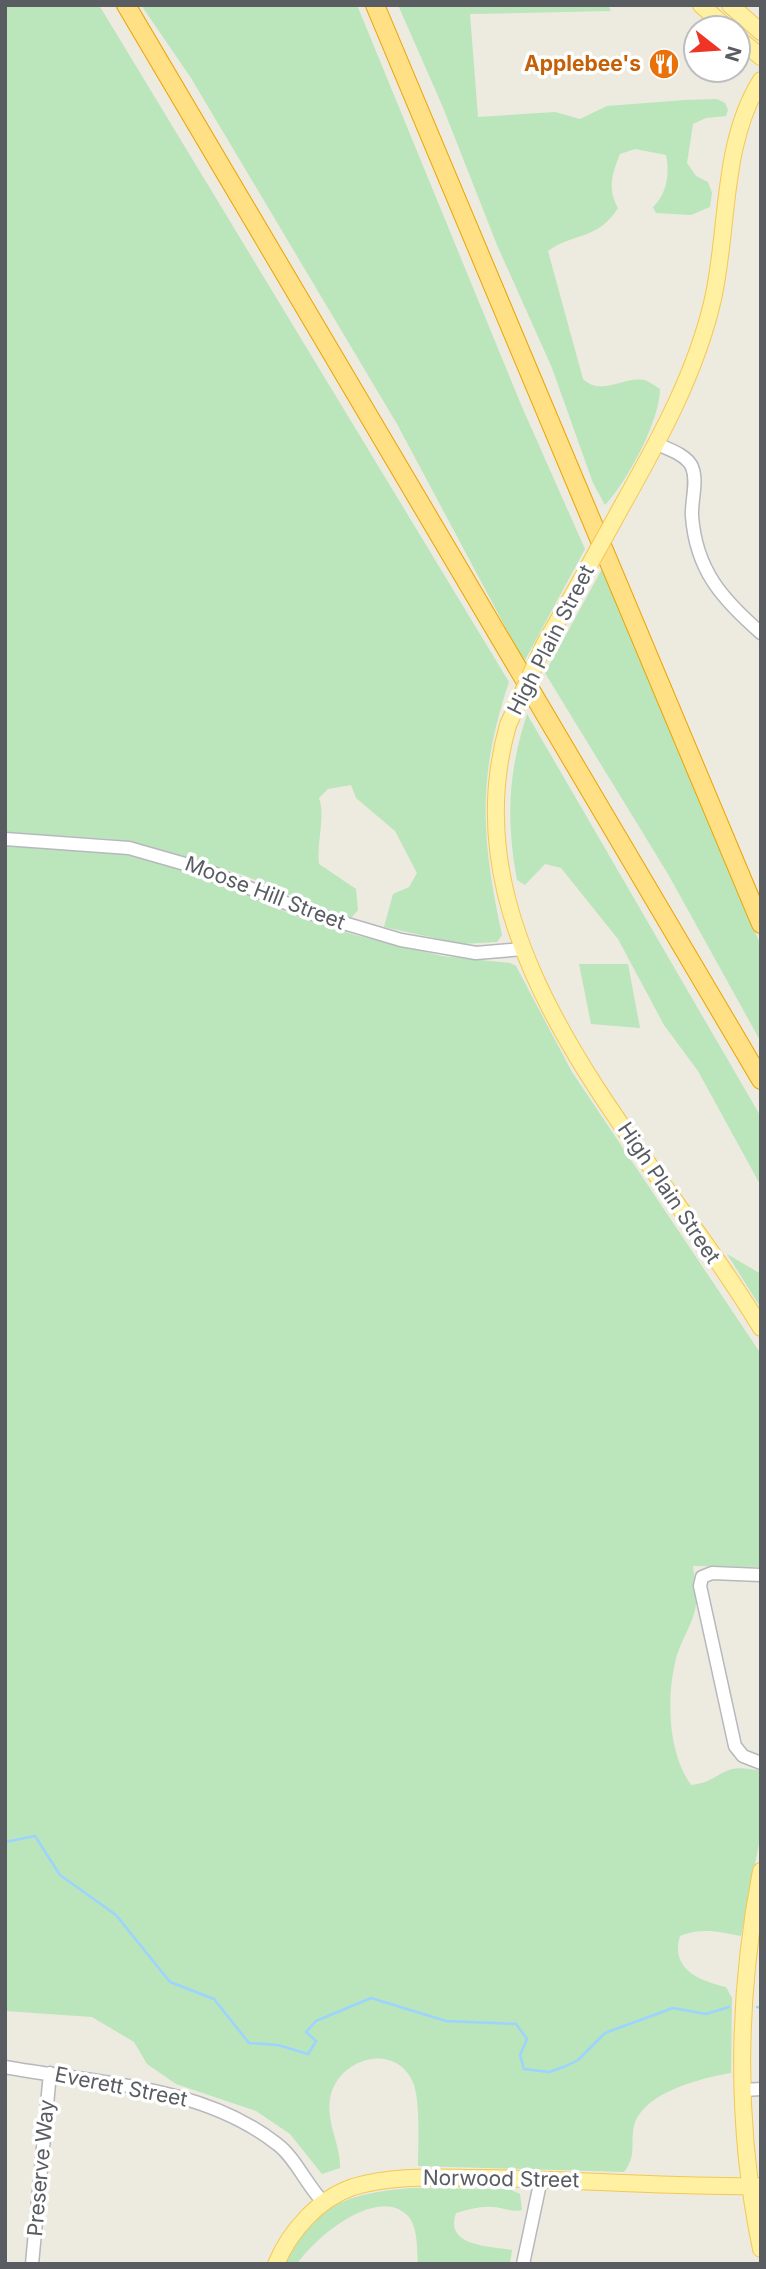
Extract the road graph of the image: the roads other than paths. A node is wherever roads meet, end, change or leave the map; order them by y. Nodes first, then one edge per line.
1 (126, 5) edge
2 (375, 5) edge
3 (730, 5) edge
4 (761, 32) edge
5 (761, 80) edge
6 (657, 444) junction
7 (761, 633) edge
8 (5, 839) edge
9 (761, 924) edge
10 (523, 949) junction
11 (761, 1080) edge
12 (761, 1328) edge
13 (761, 1575) edge
14 (761, 1763) edge
15 (761, 1871) edge
16 (5, 2067) edge
17 (50, 2073) junction
18 (761, 2089) edge
19 (744, 2090) junction
20 (541, 2179) junction
21 (756, 2186) edge
22 (324, 2203) junction
23 (761, 2249) edge
24 (32, 2264) edge
25 (276, 2264) edge
26 (523, 2264) edge

1 - 11 highway
2 - 9 highway
3 - 4 main road
5 - 6 main road, High Plain Street
6 - 7 street
6 - 10 main road, High Plain Street, bridge
8 - 10 street, Moose Hill Street
10 - 12 main road, High Plain Street
13 - 14 street
15 - 19 main road
16 - 17 street, Everett Street
17 - 22 street, Everett Street
17 - 24 street, Preserve Way
18 - 19 street
19 - 21 main road
20 - 21 main road, Norwood Street
20 - 22 main road, Norwood Street
20 - 26 street
21 - 23 main road
22 - 25 main road, Norwood Street

